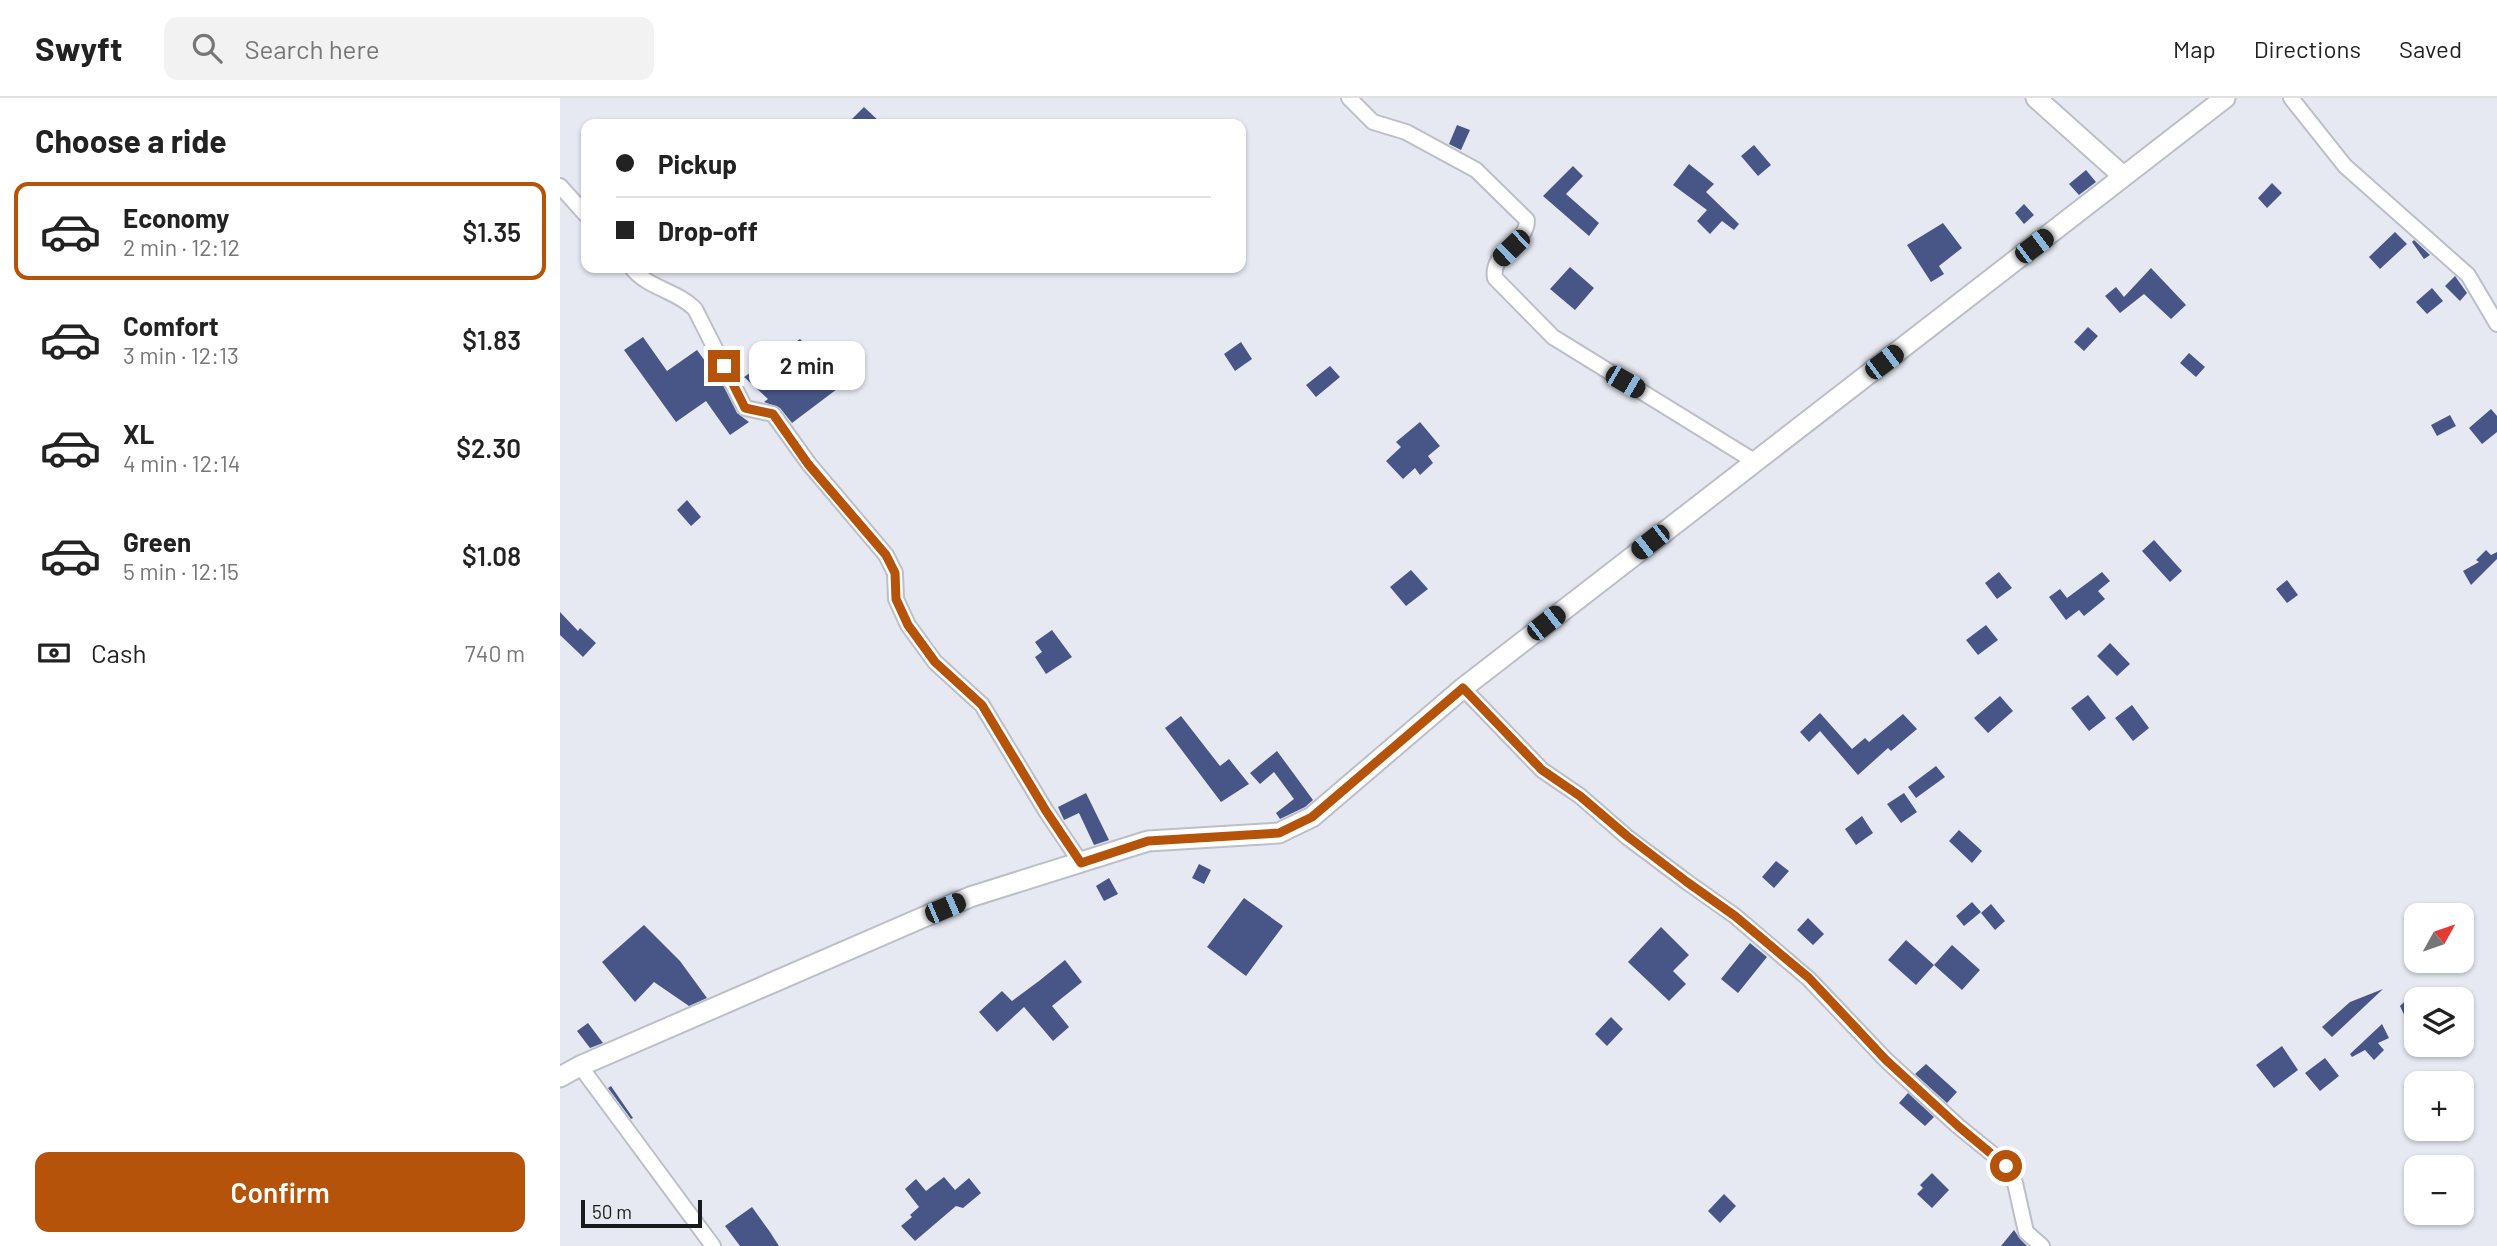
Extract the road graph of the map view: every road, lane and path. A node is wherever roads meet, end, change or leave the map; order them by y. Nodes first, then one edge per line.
1 (1349, 98) edge
2 (2036, 98) edge
3 (2225, 98) edge
4 (2291, 98) edge
5 (2123, 176) junction
6 (560, 186) edge
7 (581, 209) edge
8 (636, 273) edge
9 (2497, 324) edge
10 (1754, 461) junction
11 (1463, 688) junction
12 (1081, 863) junction
13 (580, 1066) junction
14 (560, 1077) edge
15 (713, 1246) edge
16 (2042, 1246) edge

1 - 10 street
2 - 5 street
3 - 5 street
4 - 9 street
5 - 10 street
6 - 7 street
8 - 12 street
10 - 11 street
11 - 12 street
11 - 16 street
12 - 13 street
13 - 14 street
13 - 15 street

